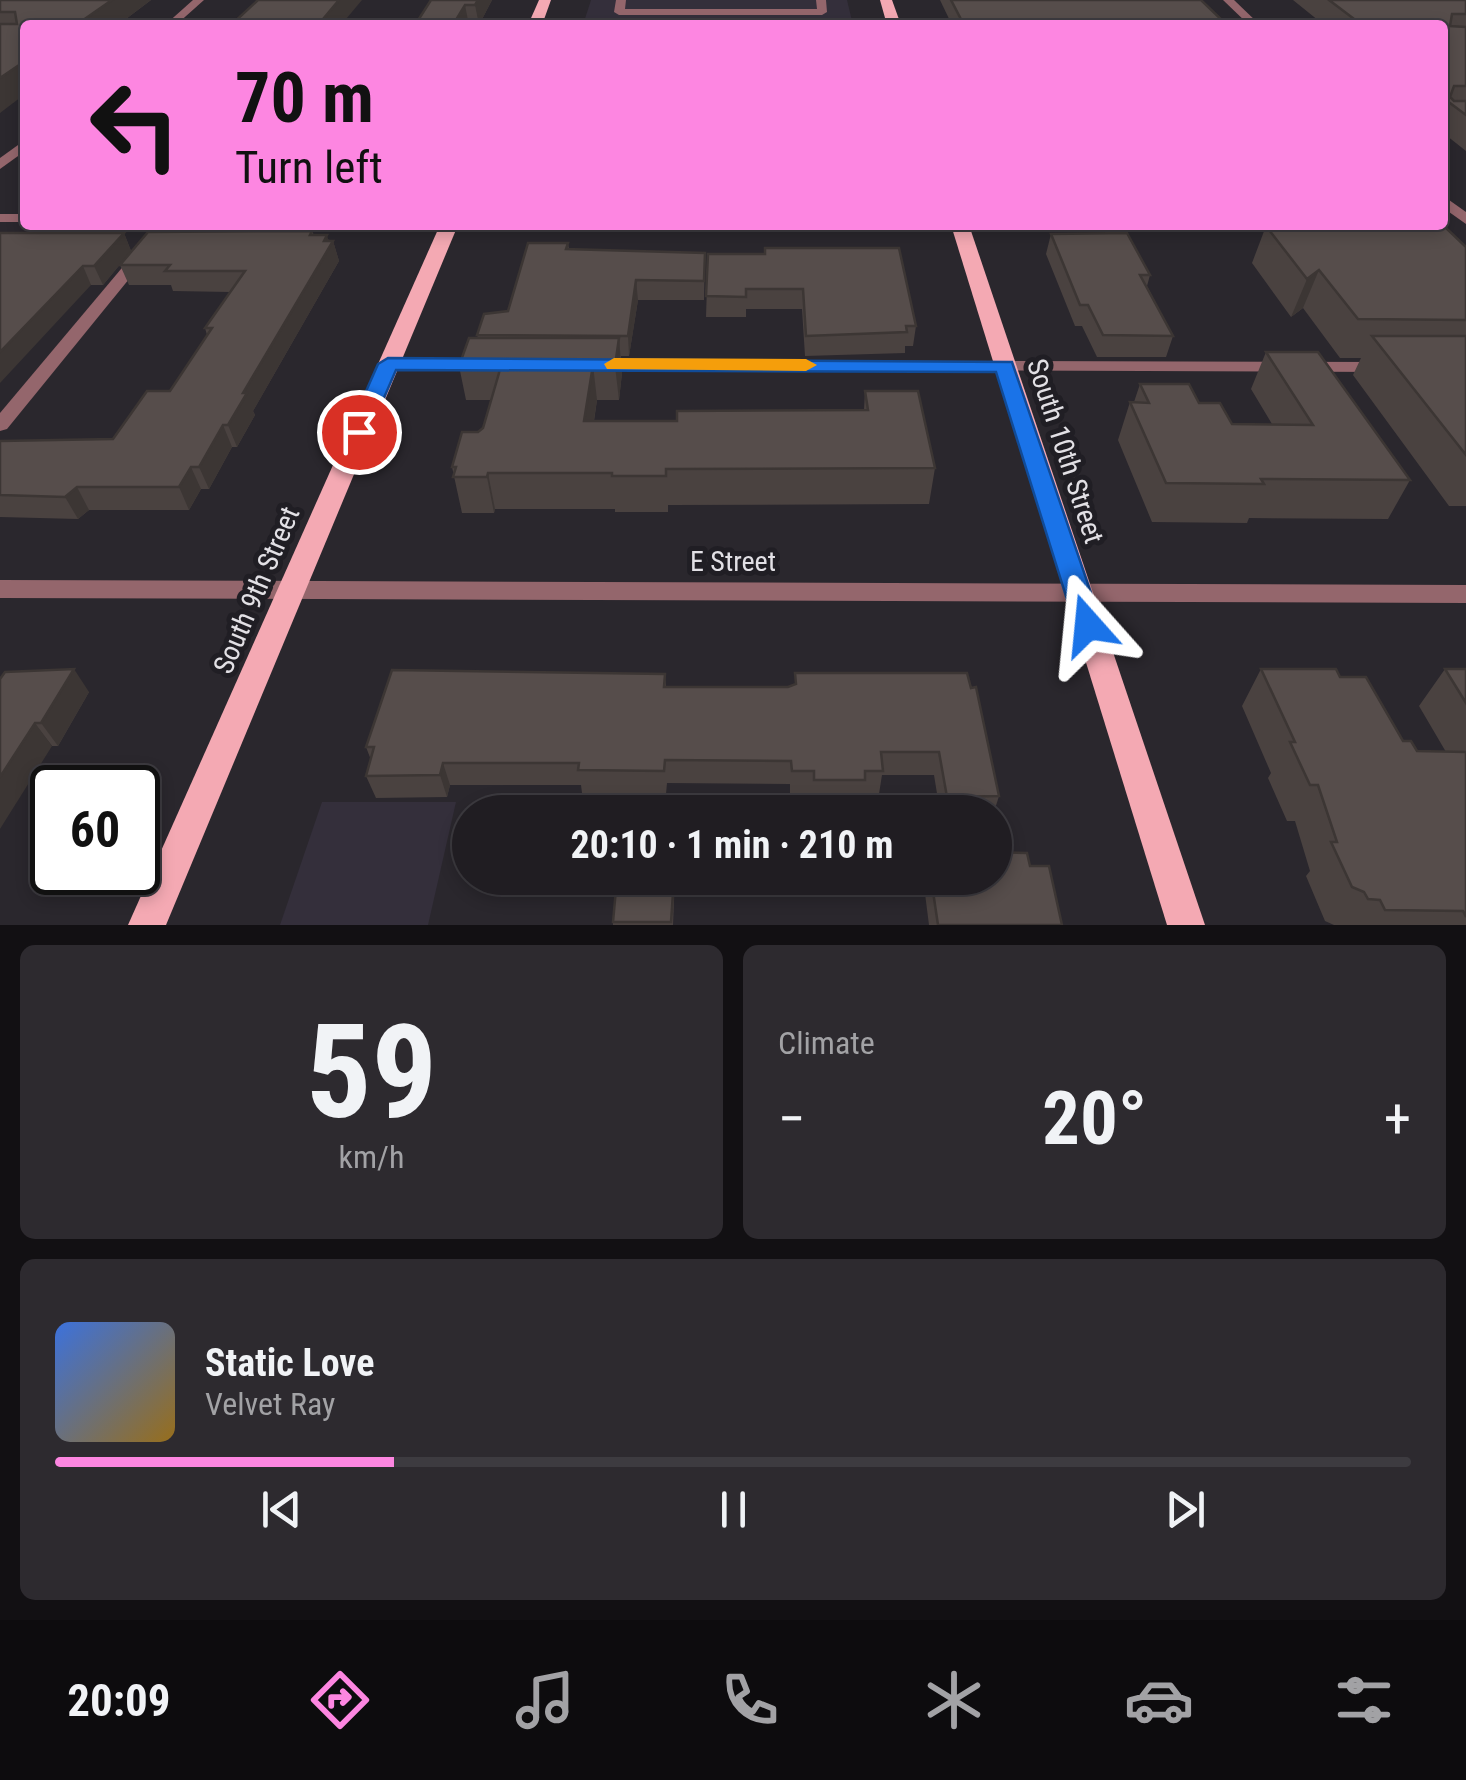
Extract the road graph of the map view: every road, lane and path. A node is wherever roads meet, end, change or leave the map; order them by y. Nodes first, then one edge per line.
1 (199, 0) edge
2 (622, 0) edge
3 (821, 0) edge
4 (1228, 0) edge
5 (176, 20) edge
6 (1250, 20) edge
7 (20, 148) edge
8 (0, 165) edge
9 (162, 230) edge
10 (446, 230) edge
11 (962, 230) edge
12 (388, 364) junction
13 (504, 364) edge
14 (584, 364) edge
15 (1004, 366) junction
16 (1412, 367) edge
17 (0, 424) edge
18 (0, 589) edge
19 (291, 590) junction
20 (1078, 592) junction
21 (1466, 594) edge
22 (147, 925) edge
23 (1186, 925) edge

1 - 5 street
2 - 3 street
4 - 6 street
7 - 8 street
9 - 17 street
10 - 12 main road, South 9th Street
11 - 15 main road, South 10th Street
12 - 13 street
12 - 19 main road, South 9th Street
14 - 15 street
15 - 16 street
15 - 20 main road, South 10th Street
18 - 19 street, E Street
19 - 20 street, E Street
19 - 22 main road, South 9th Street
20 - 21 street, E Street
20 - 23 main road, South 10th Street

